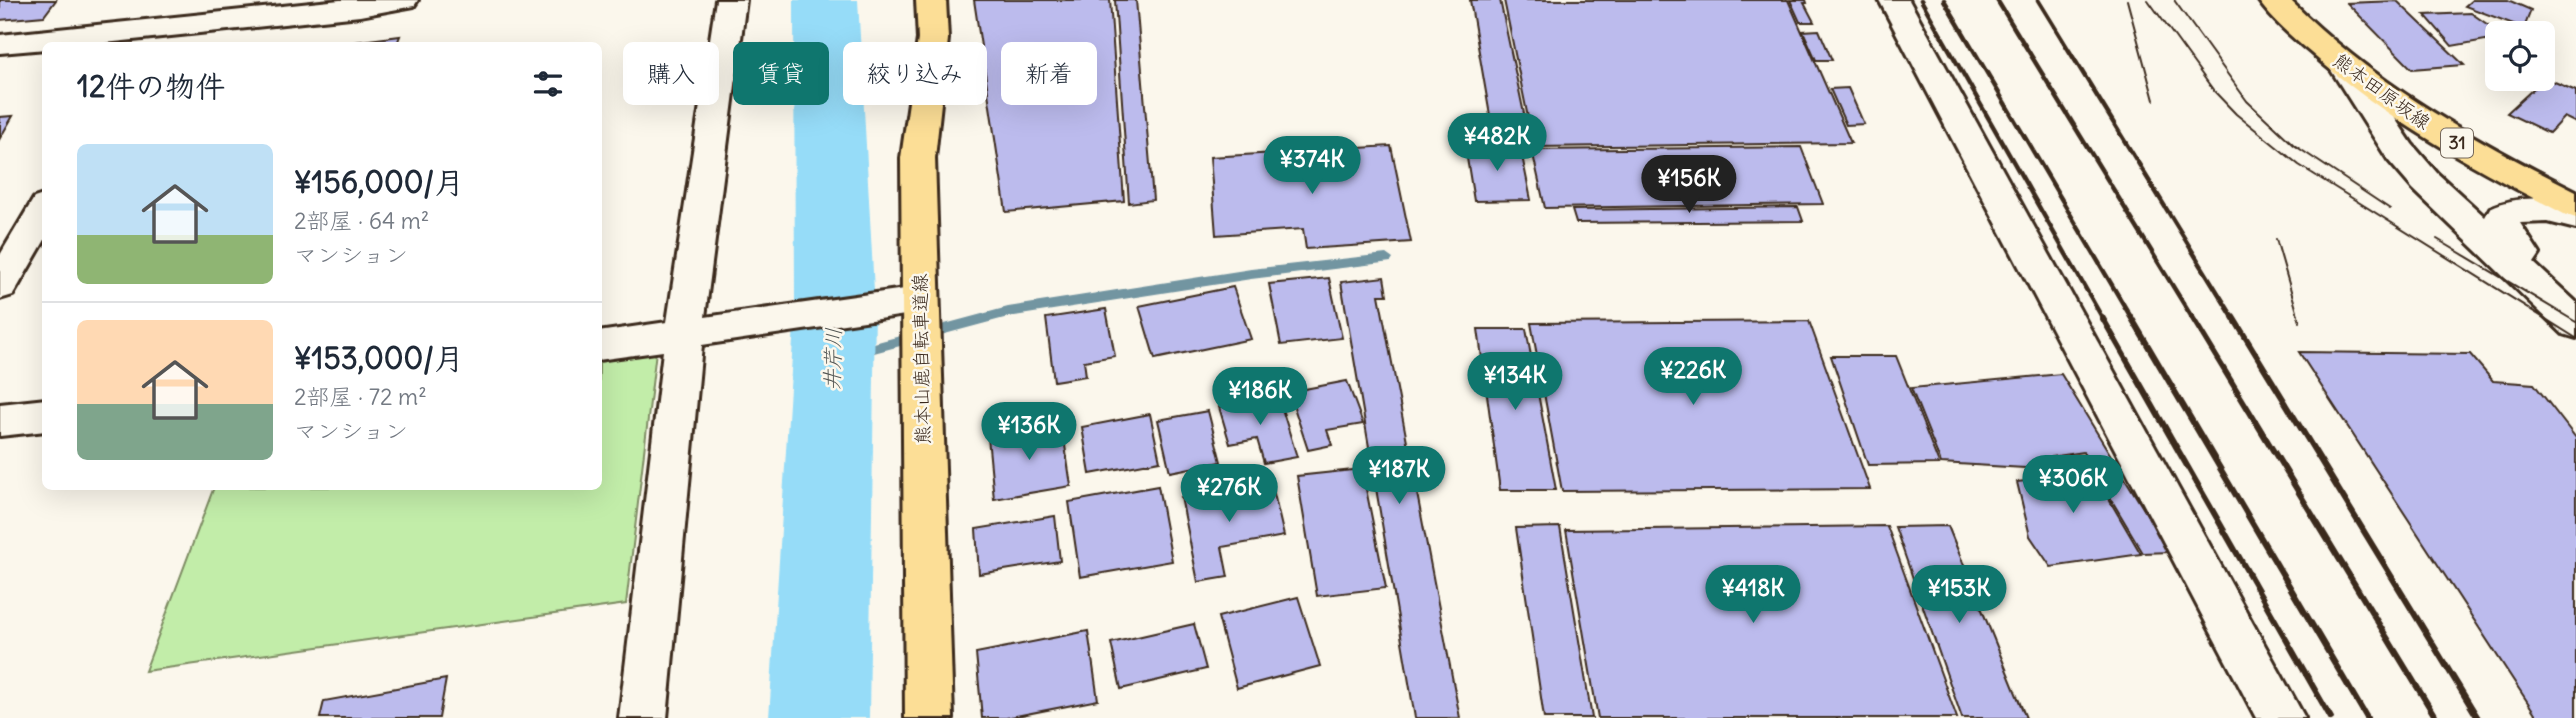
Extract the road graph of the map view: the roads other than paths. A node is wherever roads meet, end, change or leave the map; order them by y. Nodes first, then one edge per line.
1 (163, 0) edge
2 (403, 0) edge
3 (731, 0) edge
4 (931, 0) edge
5 (1894, 0) edge
6 (2273, 0) edge
7 (141, 37) edge
8 (0, 44) edge
9 (2345, 67) junction
10 (2425, 181) junction
11 (2576, 206) edge
12 (42, 213) edge
13 (2576, 218) edge
14 (2522, 254) junction
15 (0, 286) edge
16 (2576, 297) edge
17 (919, 307) junction
18 (2576, 324) edge
19 (684, 335) junction
20 (602, 345) edge
21 (42, 415) edge
22 (0, 420) edge
23 (643, 718) edge
24 (929, 718) edge
25 (2281, 718) edge

1 - 7 street
2 - 7 street
3 - 19 street
4 - 17 main road, 熊本山鹿自転車道線
5 - 25 street
6 - 9 main road, 熊本田原坂線 / 31
7 - 8 street
9 - 10 street
9 - 11 main road, 熊本田原坂線 / 31
10 - 14 street
10 - 18 street
12 - 15 street
13 - 14 street
14 - 16 street
17 - 19 street
17 - 24 main road, 熊本山鹿自転車道線
19 - 20 street
19 - 23 street
21 - 22 street

